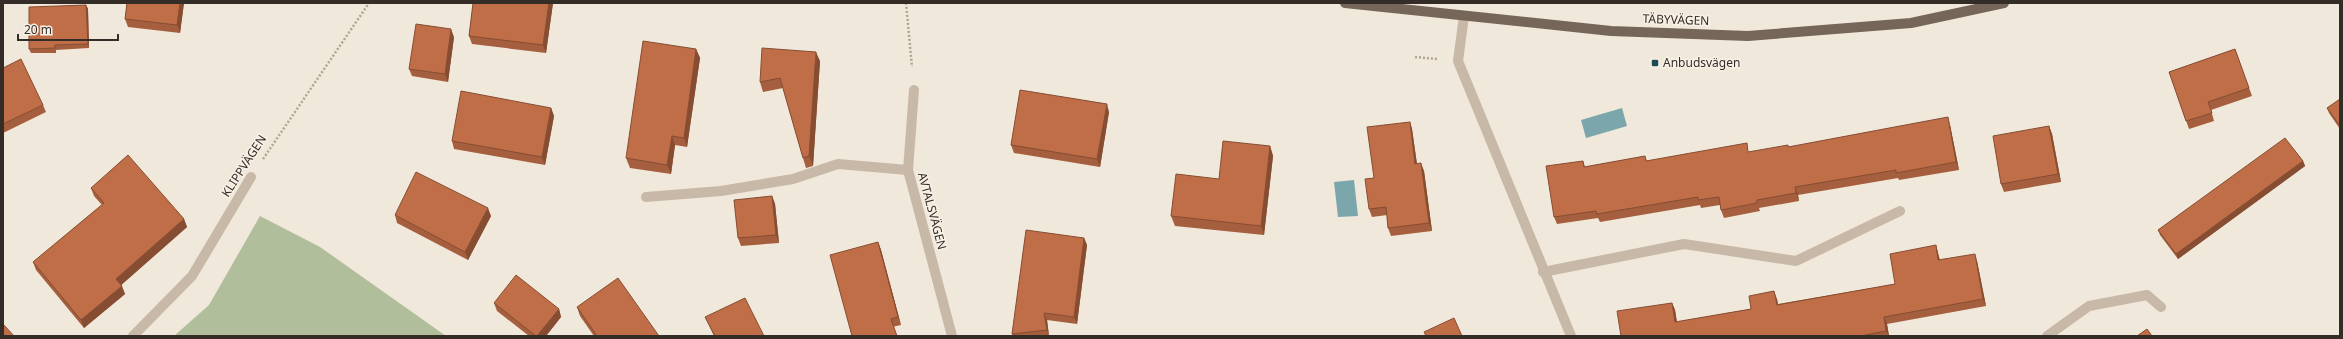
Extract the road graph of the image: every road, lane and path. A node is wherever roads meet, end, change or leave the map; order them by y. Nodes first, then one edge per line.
1 (369, 3) edge
2 (906, 3) edge
3 (1345, 3) edge
4 (2004, 3) edge
5 (1464, 16) junction
6 (914, 90) joint
7 (908, 170) junction
8 (251, 177) joint
9 (646, 197) dead end
10 (1900, 211) dead end
11 (1543, 272) junction
12 (2161, 307) dead end
13 (133, 336) edge
14 (952, 336) edge
15 (1570, 336) edge
16 (2047, 336) edge

1 - 8 path, KLIPPVÄGEN
2 - 6 path
3 - 5 main road, TÄBYVÄGEN
4 - 5 main road, TÄBYVÄGEN
5 - 11 street
6 - 7 street, AVTALSVÄGEN
7 - 9 street
7 - 14 street, AVTALSVÄGEN
8 - 13 street, KLIPPVÄGEN
10 - 11 street
11 - 15 street
12 - 16 street

